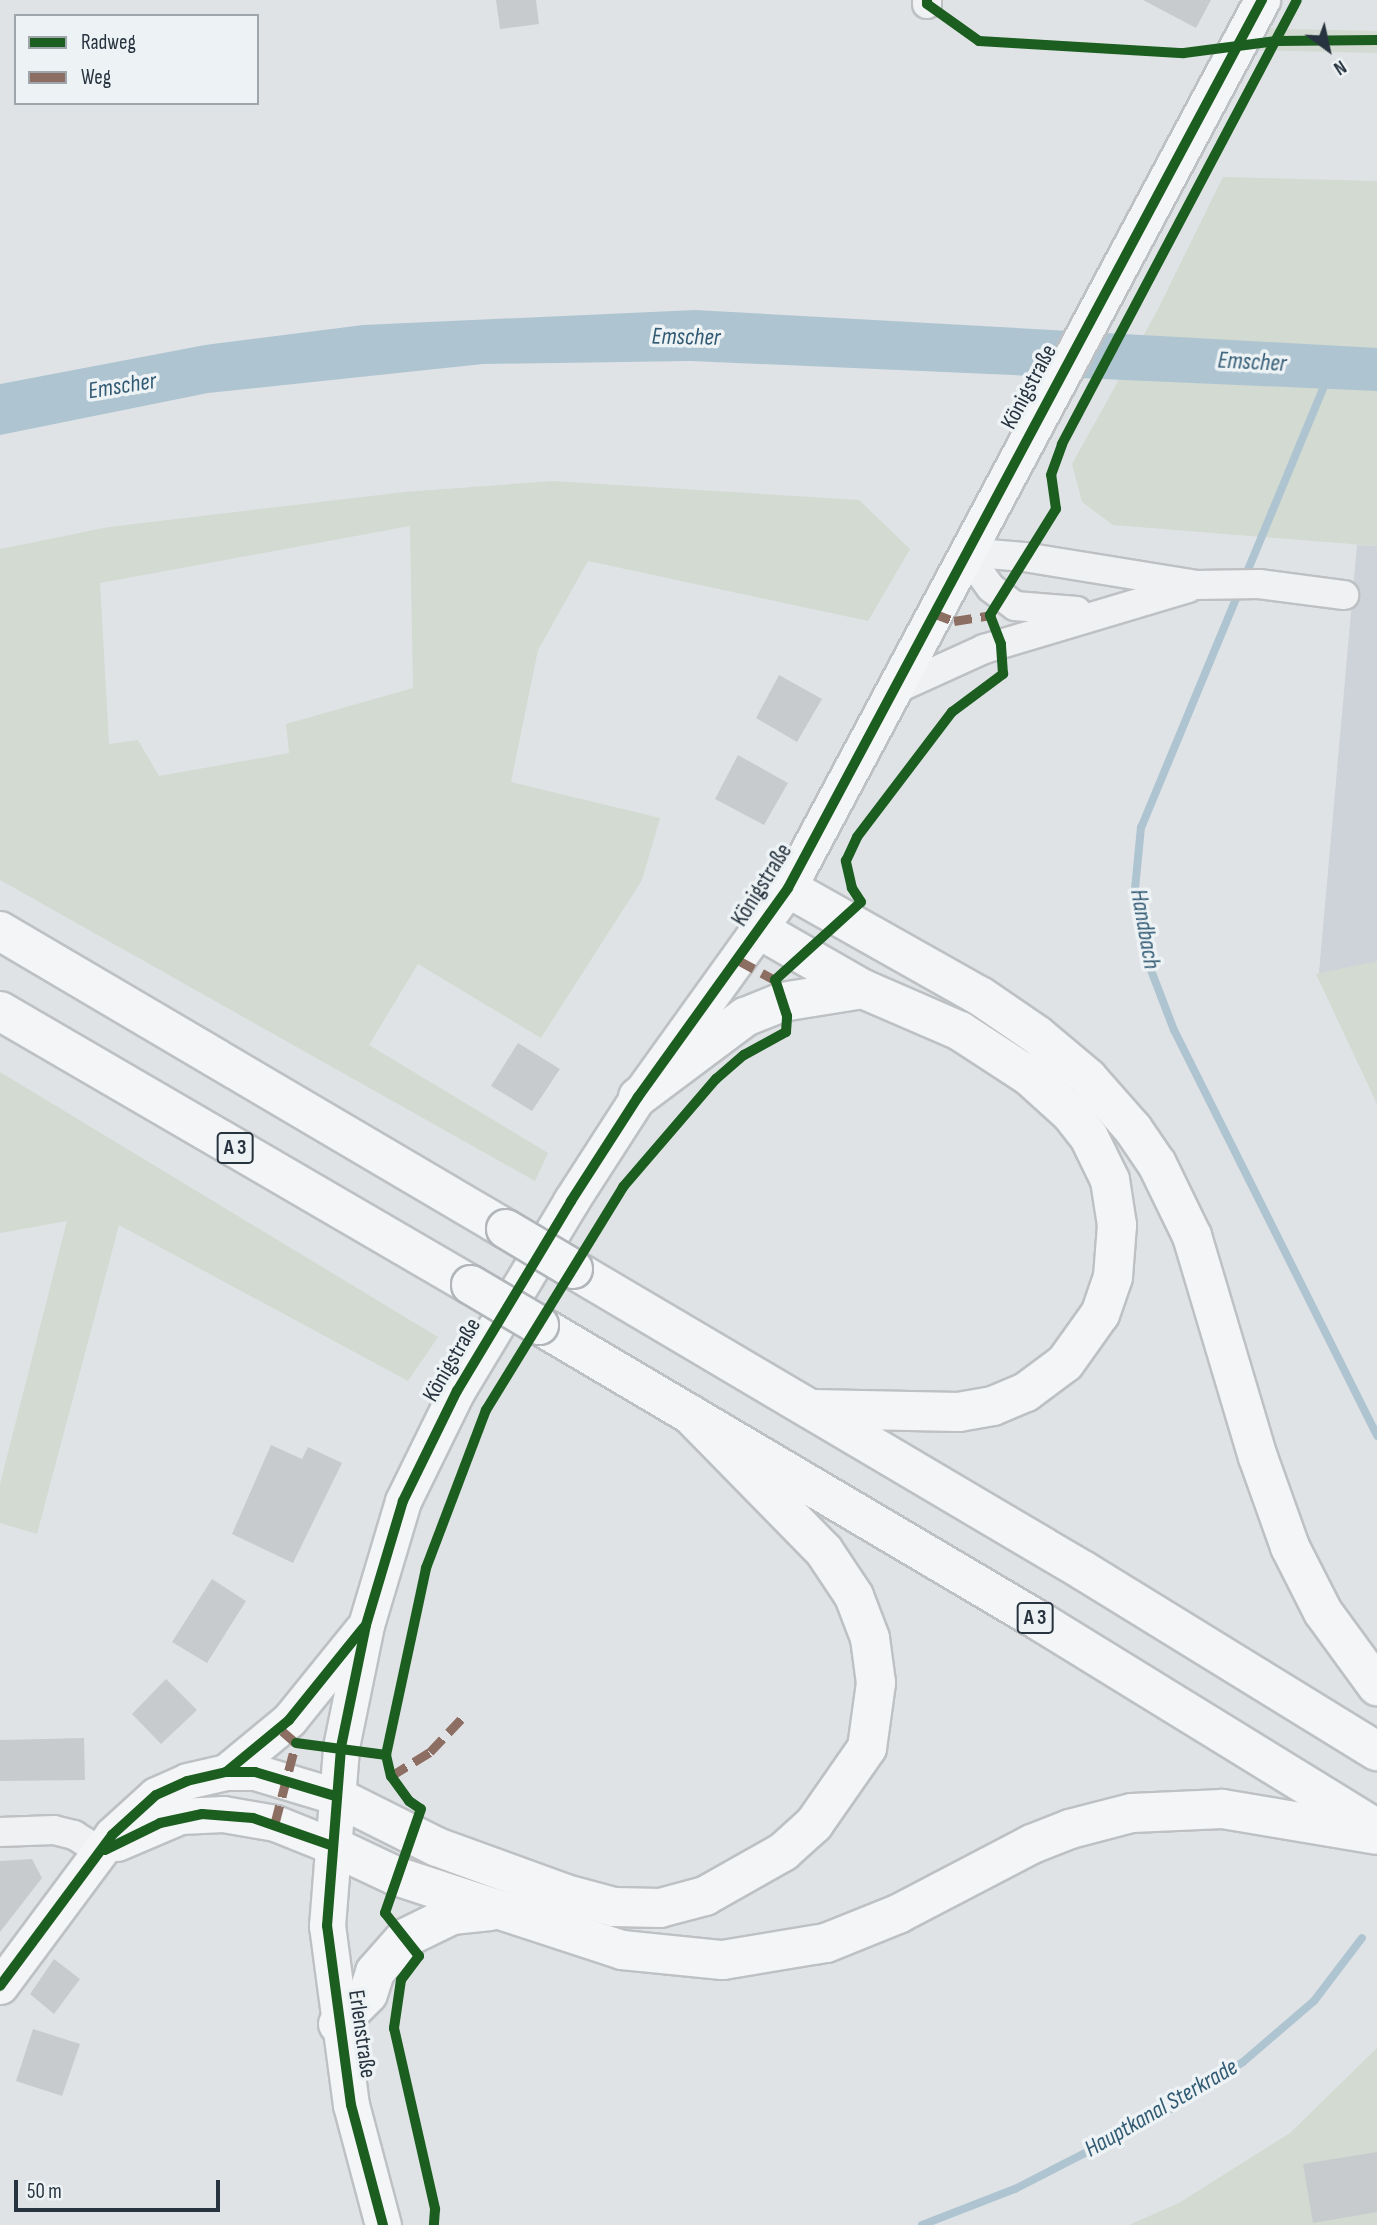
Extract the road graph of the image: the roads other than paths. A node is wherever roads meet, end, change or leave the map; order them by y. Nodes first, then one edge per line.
1 (1262, 0) edge
2 (965, 552) junction
3 (1209, 584) junction
4 (1344, 595) dead end
5 (1100, 612) junction
6 (894, 690) junction
7 (788, 888) junction
8 (761, 930) junction
9 (0, 931) edge
10 (863, 989) junction
11 (0, 1011) edge
12 (638, 1097) junction
13 (810, 1409) junction
14 (690, 1414) junction
15 (366, 1625) junction
16 (1377, 1686) edge
17 (1377, 1751) edge
18 (226, 1772) junction
19 (335, 1796) junction
20 (1377, 1829) edge
21 (0, 1832) edge
22 (1377, 1835) edge
23 (330, 1845) junction
24 (101, 1852) junction
25 (495, 1910) junction
26 (0, 1986) edge
27 (338, 2024) junction
28 (383, 2225) edge

1 - 2 main road, Königstraße
2 - 3 street
2 - 5 street
2 - 6 main road, Königstraße
3 - 4 street
3 - 5 street
5 - 6 street
6 - 7 main road, Königstraße
7 - 8 main road, Königstraße
7 - 16 highway
8 - 10 highway
8 - 12 main road, Königstraße
9 - 13 highway, bridge
10 - 12 highway
10 - 13 highway
11 - 14 highway, A 3, bridge
12 - 15 main road, Königstraße
13 - 17 highway
14 - 19 highway
14 - 20 highway, A 3
15 - 18 main road
15 - 19 main road, Königstraße
18 - 19 main road
18 - 24 main road
19 - 23 main road, Königstraße
21 - 24 street
22 - 25 highway
23 - 24 main road
23 - 25 highway
23 - 27 main road, Erlenstraße
24 - 26 main road
25 - 27 highway
27 - 28 main road, Erlenstraße

